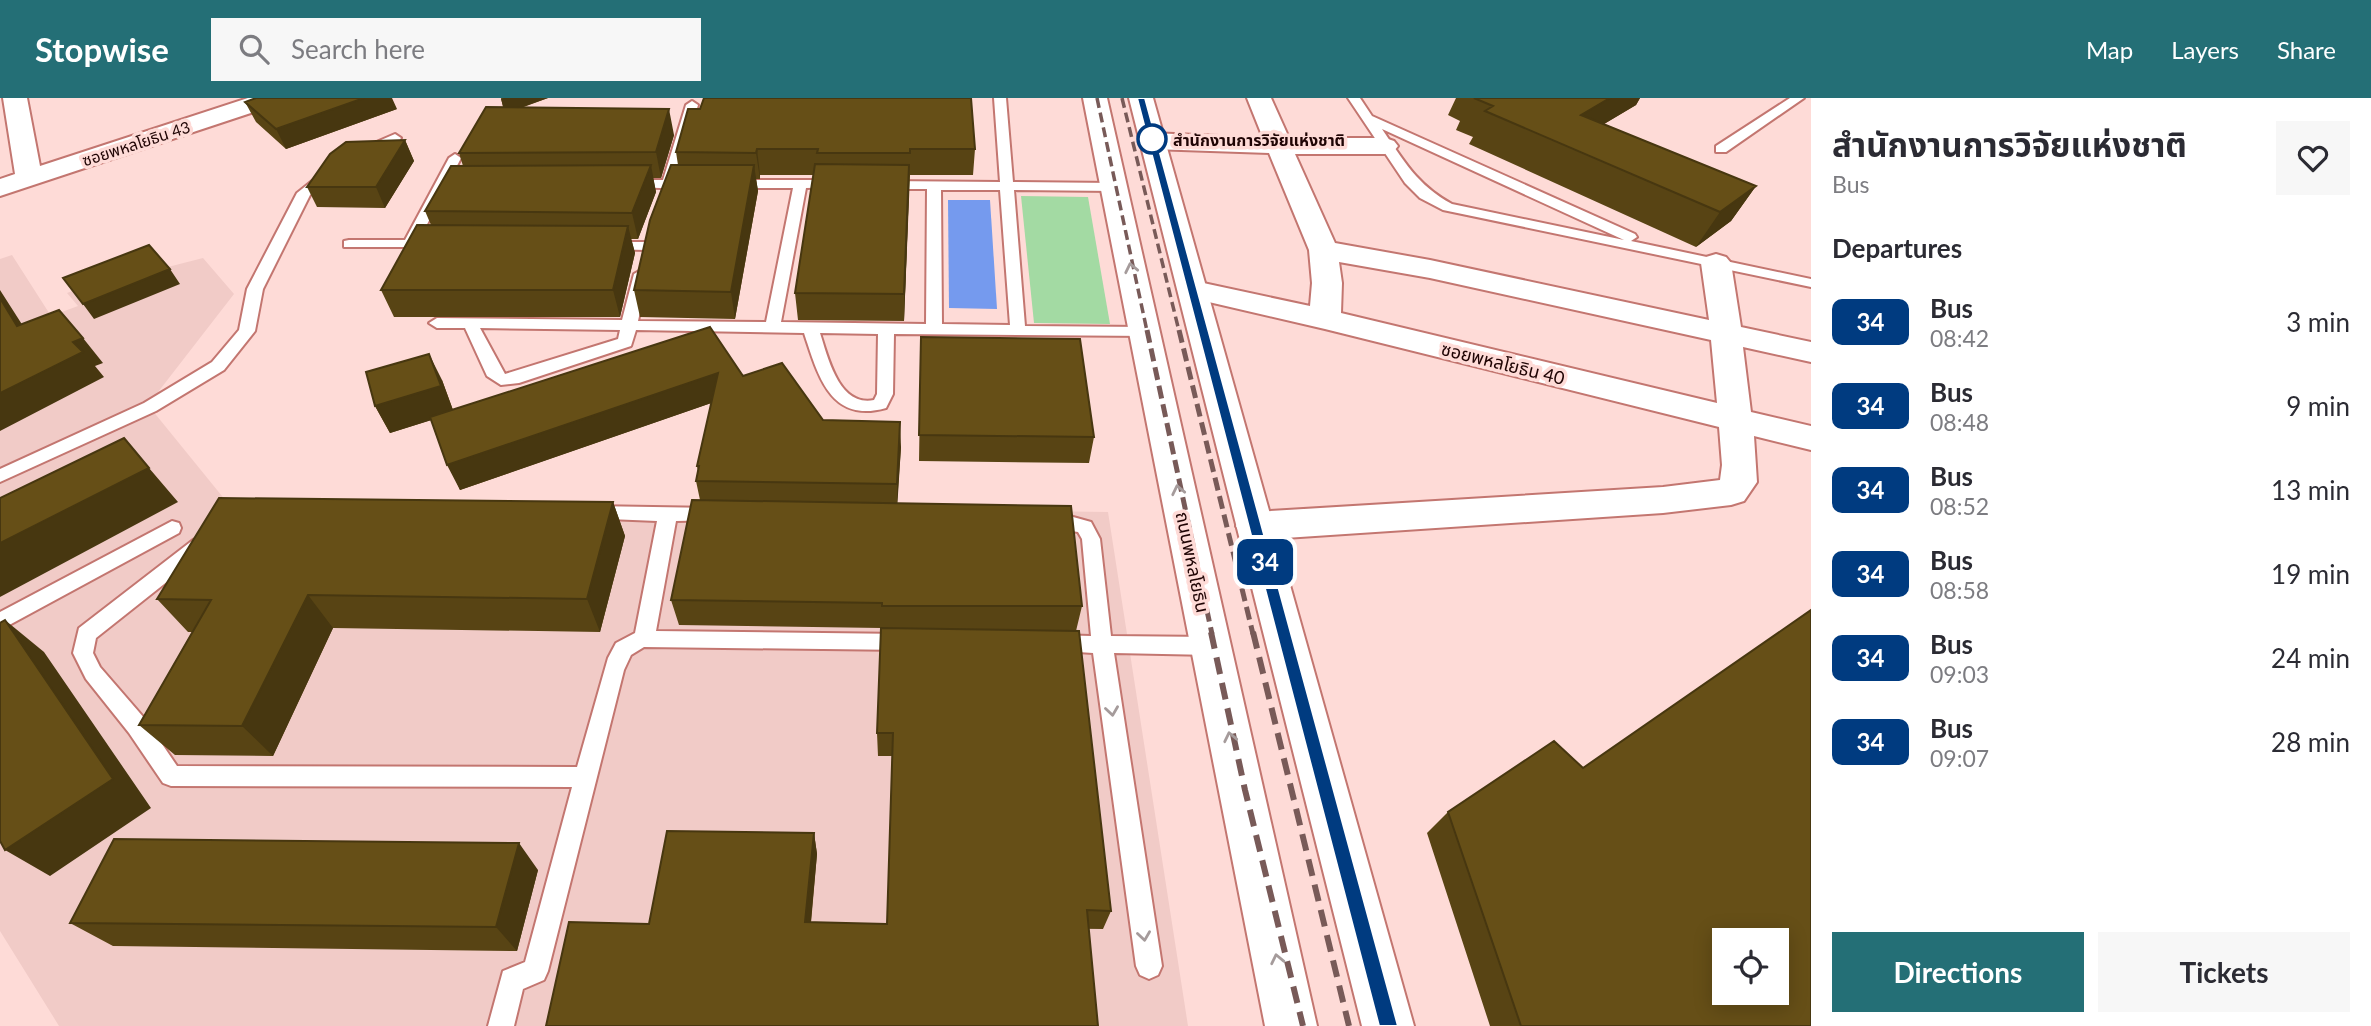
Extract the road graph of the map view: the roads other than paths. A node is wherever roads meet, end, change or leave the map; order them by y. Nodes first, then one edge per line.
1 (15, 98) edge
2 (272, 98) edge
3 (1000, 98) edge
4 (1095, 98) edge
5 (1141, 98) edge
6 (1259, 98) edge
7 (1354, 98) edge
8 (1798, 98) edge
9 (692, 105) dead end
10 (1366, 118) junction
11 (395, 138) edge
12 (1152, 142) junction
13 (1281, 146) junction
14 (1385, 146) junction
15 (1721, 149) dead end
16 (455, 158) dead end
17 (29, 179) junction
18 (616, 184) edge
19 (669, 184) junction
20 (800, 184) junction
21 (934, 186) junction
22 (1007, 187) junction
23 (1114, 187) junction
24 (0, 188) edge
25 (660, 209) edge
26 (349, 244) dead end
27 (410, 244) junction
28 (452, 244) edge
29 (591, 246) edge
30 (1323, 250) junction
31 (1661, 251) junction
32 (1716, 263) junction
33 (1811, 283) edge
34 (1194, 290) junction
35 (1325, 319) junction
36 (438, 323) dead end
37 (470, 323) junction
38 (631, 325) junction
39 (773, 326) junction
40 (810, 327) junction
41 (886, 329) junction
42 (934, 329) junction
43 (1018, 331) junction
44 (1144, 332) junction
45 (1726, 333) junction
46 (1811, 352) edge
47 (1736, 419) junction
48 (1811, 438) edge
49 (0, 476) edge
50 (571, 513) edge
51 (668, 514) junction
52 (737, 515) edge
53 (1025, 521) edge
54 (1255, 526) junction
55 (172, 528) dead end
56 (214, 533) edge
57 (0, 622) edge
58 (644, 639) junction
59 (923, 642) edge
60 (1030, 643) edge
61 (1102, 643) junction
62 (1211, 646) junction
63 (585, 777) junction
64 (1149, 966) dead end
65 (501, 1026) edge
66 (1291, 1026) edge
67 (1388, 1026) edge

1 - 17 street
2 - 17 street, ซอยพหลโยธิน 43
3 - 22 lane
4 - 23 street, ถนนพหลโยธิน
5 - 12 street
6 - 13 street
7 - 10 lane
8 - 15 lane
9 - 19 lane
10 - 14 lane
10 - 31 lane
11 - 49 lane
12 - 13 street
12 - 34 street
13 - 14 street
13 - 30 street
14 - 31 lane
16 - 27 lane
17 - 24 street, ซอยพหลโยธิน 43
18 - 19 lane
19 - 20 lane
19 - 25 lane
20 - 21 lane
20 - 39 lane
21 - 22 lane
21 - 42 lane
22 - 23 lane
22 - 43 lane
44 -> 23 street, ถนนพหลโยธิน
26 - 27 lane
27 - 28 lane
29 - 38 lane
30 - 35 street
30 - 45 street
31 - 32 lane
32 - 33 lane
32 - 45 street
34 - 35 street, ซอยพหลโยธิน 40
34 - 54 street
35 - 47 street, ซอยพหลโยธิน 40
36 - 37 lane
37 - 38 lane
37 - 38 lane
38 - 39 lane
39 - 40 lane
40 - 41 lane
40 - 41 lane
41 - 42 lane
42 - 43 lane
43 - 44 lane
62 -> 44 street, ถนนพหลโยธิน
45 - 46 street
45 - 47 street
47 - 48 street, ซอยพหลโยธิน 40
47 - 54 street
50 - 51 lane
51 - 52 lane
51 - 58 lane
53 - 61 lane
54 - 67 street
55 - 57 lane
56 - 63 lane
58 - 59 lane
58 - 63 lane
60 - 61 lane
61 - 62 lane
61 -> 64 lane
66 -> 62 street, ถนนพหลโยธิน
63 - 65 lane

